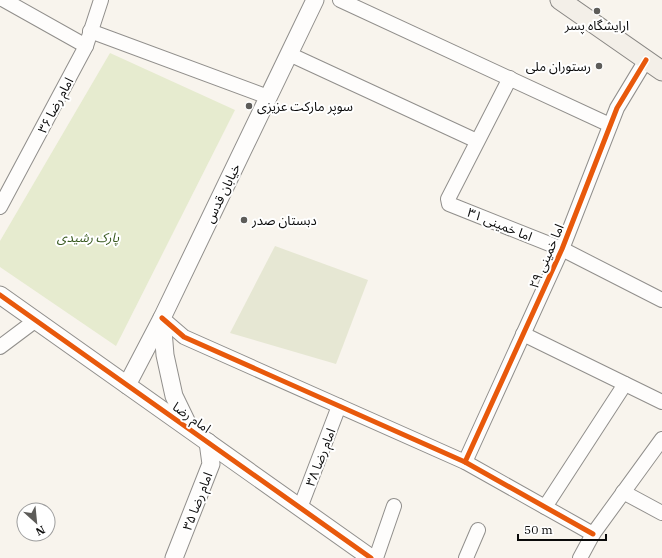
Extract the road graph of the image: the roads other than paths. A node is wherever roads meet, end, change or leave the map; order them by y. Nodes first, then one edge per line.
1 (4, 0) edge
2 (100, 0) edge
3 (315, 0) edge
4 (340, 0) edge
5 (560, 0) edge
6 (90, 31) junction
7 (86, 46) junction
8 (289, 54) junction
9 (646, 60) junction
10 (662, 71) edge
11 (510, 78) junction
12 (268, 97) junction
13 (610, 125) junction
14 (478, 141) junction
15 (0, 207) edge
16 (562, 249) junction
17 (0, 295) edge
18 (662, 300) edge
19 (162, 318) junction
20 (36, 320) junction
21 (523, 334) junction
22 (0, 348) edge
23 (625, 384) junction
24 (127, 385) junction
25 (662, 402) edge
26 (339, 406) junction
27 (191, 430) junction
28 (662, 439) edge
29 (208, 442) junction
30 (465, 462) junction
31 (623, 492) junction
32 (394, 506) dead end
33 (545, 507) junction
34 (300, 508) junction
35 (662, 513) edge
36 (478, 530) dead end
37 (593, 534) junction
38 (174, 558) edge
39 (371, 558) edge
40 (376, 558) edge
41 (466, 558) edge
42 (580, 558) edge

1 - 7 street
2 - 6 street, امام رضا ۳۶
3 - 8 street, خیابان قدس
4 - 11 street
5 - 9 main road
6 - 7 street, امام رضا ۳۶
6 - 12 street
7 - 15 street, امام رضا ۳۶
8 - 12 street, خیابان قدس
8 - 14 street
9 - 10 main road
9 - 13 street, اما خمینی ٢٩
11 - 13 street
11 - 14 street
12 - 19 street, خیابان قدس
13 - 16 street, اما خمینی ٢٩
14 - 16 street, اما خمینی ٣١
16 - 18 street, اما خمینی ٣١
16 - 21 street, اما خمینی ٢٩
17 - 20 street, امام رضا
19 - 24 street, خیابان قدس
19 - 26 street
19 - 27 street
20 - 22 street
20 - 24 street, امام رضا
21 - 23 street
21 - 30 street, اما خمینی ٢٩
23 - 25 street
23 - 33 street
24 - 27 street, امام رضا
26 - 30 street
26 - 34 street, امام رضا ۳۸
27 - 29 street, امام رضا
28 - 31 street
29 - 34 street, امام رضا
29 - 38 street, امام رضا ۳۵
30 - 33 street
31 - 35 street
31 - 37 street
32 - 40 street
33 - 37 street
34 - 39 street, امام رضا
36 - 41 street
37 - 42 street

